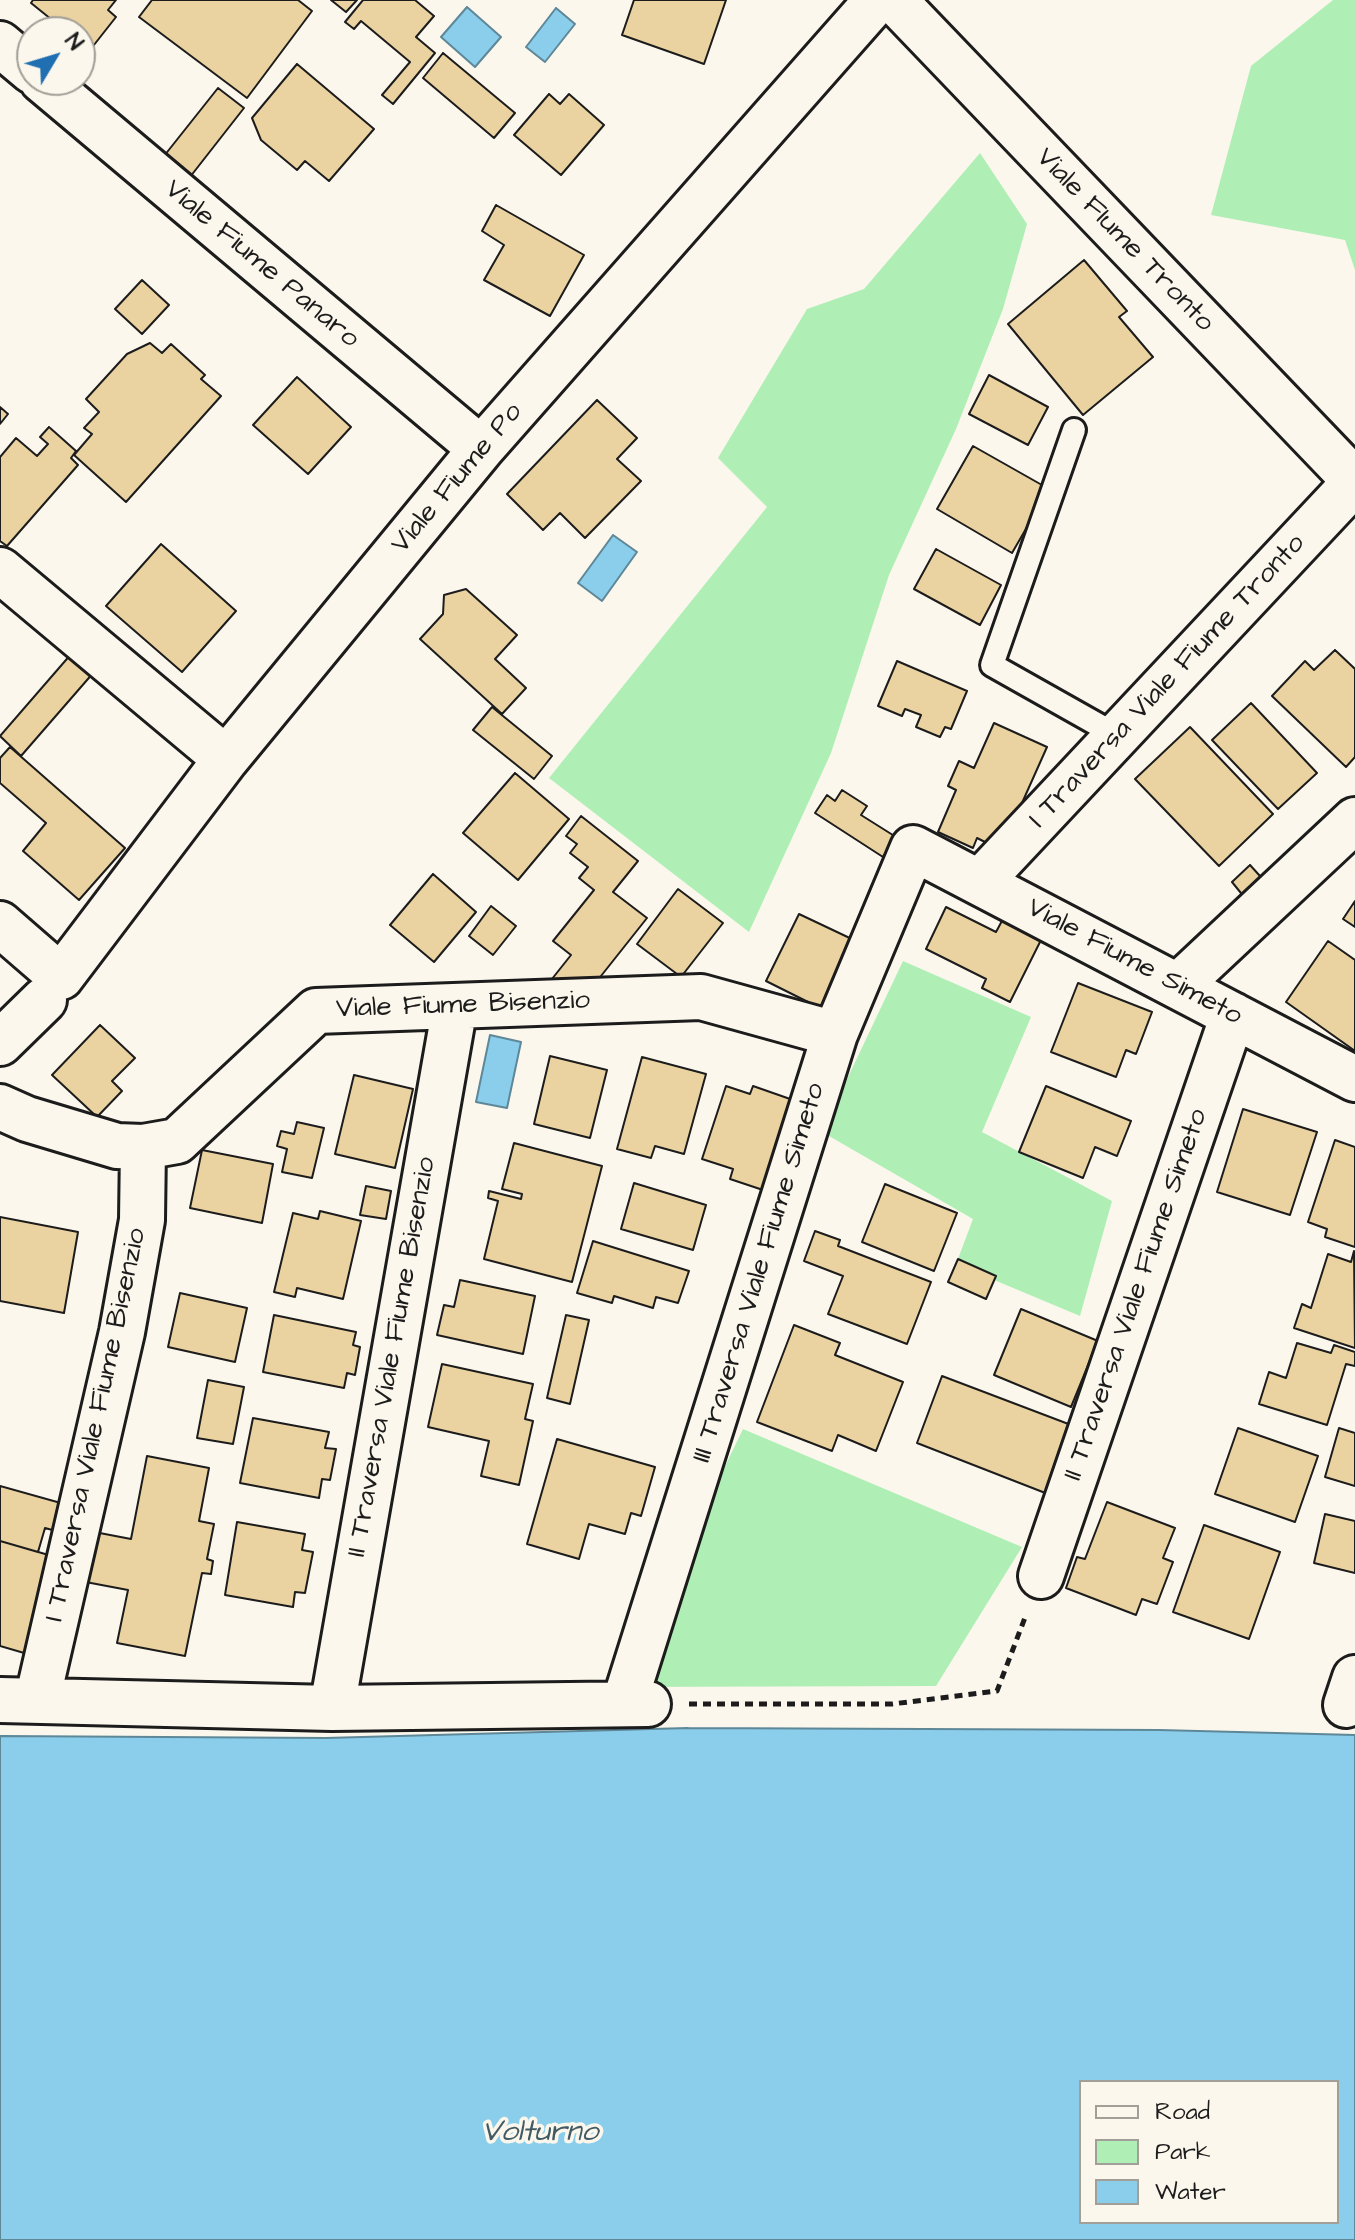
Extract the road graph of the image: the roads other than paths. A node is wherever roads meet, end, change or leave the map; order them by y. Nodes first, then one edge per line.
1 (877, 0) edge
2 (894, 0) edge
3 (0, 44) edge
4 (16, 58) edge
5 (61, 96) edge
6 (1074, 430) dead end
7 (481, 449) junction
8 (1355, 482) edge
9 (0, 570) edge
10 (1118, 736) junction
11 (226, 759) junction
12 (1355, 820) edge
13 (913, 848) joint
14 (980, 882) junction
15 (0, 924) edge
16 (1178, 986) junction
17 (53, 989) junction
18 (455, 1006) junction
19 (1233, 1015) junction
20 (835, 1034) junction
21 (0, 1043) edge
22 (1355, 1079) edge
23 (0, 1107) edge
24 (143, 1147) junction
25 (1041, 1576) road end
26 (18, 1700) edge
27 (332, 1708) junction

1 - 7 street, Viale Fiume Po
2 - 8 street, Viale FIume Tronto
3 - 4 street
5 - 7 street, Viale Fiume Panaro
6 - 10 lane
7 - 11 street, Viale Fiume Po
8 - 10 street, I Traversa Viale Fiume Tronto
9 - 11 street
10 - 14 street, I Traversa Viale Fiume Tronto
11 - 17 street, Viale Fiume Po
12 - 16 street
13 - 14 street, Viale Fiume Simeto
13 - 20 street, III Traversa Viale Fiume Simeto
14 - 16 street, Viale Fiume Simeto
15 - 17 street
16 - 19 street, Viale Fiume Simeto
17 - 21 street, Viale Fiume Po
18 - 20 street, Viale Fiume Bisenzio
18 - 24 street, Viale Fiume Bisenzio
18 - 27 street, II Traversa Viale Fiume Bisenzio
19 - 22 street, Viale Fiume Simeto
19 - 25 street, II Traversa Viale Fiume Simeto
20 - 27 street, III Traversa Viale Fiume Simeto
23 - 24 street, Viale Fiume Bisenzio
24 - 26 street, I Traversa Viale Fiume Bisenzio
26 - 27 street

